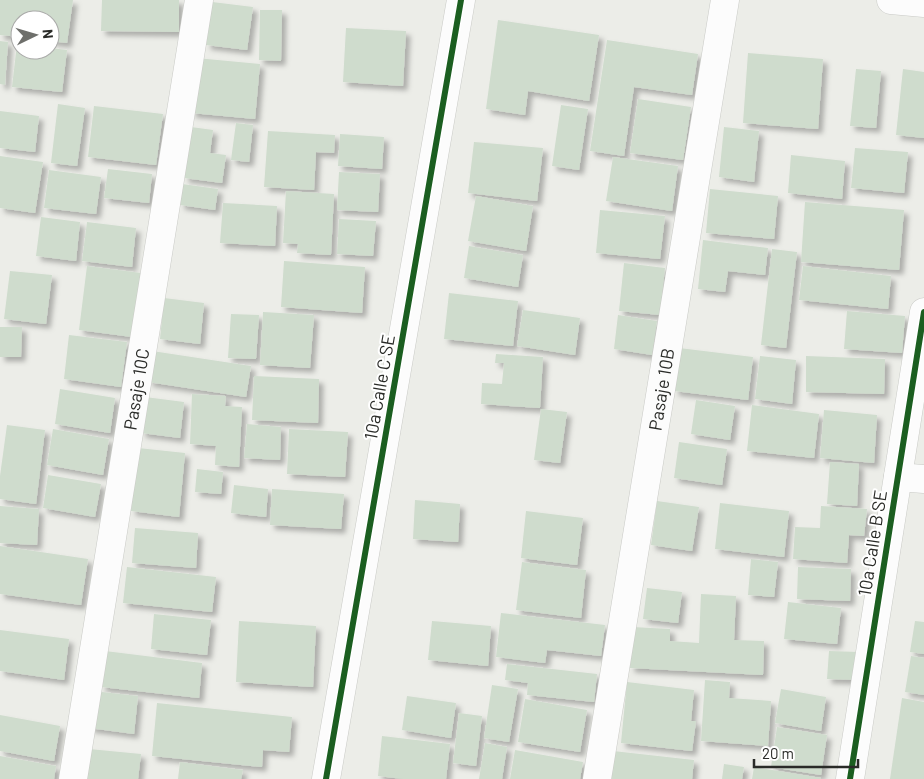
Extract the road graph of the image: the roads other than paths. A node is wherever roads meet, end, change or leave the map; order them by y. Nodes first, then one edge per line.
1 (198, 0) edge
2 (460, 0) edge
3 (724, 0) edge
4 (891, 0) edge
5 (924, 3) edge
6 (924, 312) edge
7 (911, 478) edge
8 (73, 779) edge
9 (326, 779) edge
10 (597, 779) edge
11 (850, 779) edge

1 - 8 street, Pasaje 10C
2 - 9 street, 10a Calle C SE
3 - 10 street, Pasaje 10B
4 - 5 street
6 - 7 street, 10a Calle B SE
7 - 11 street, 10a Calle B SE

